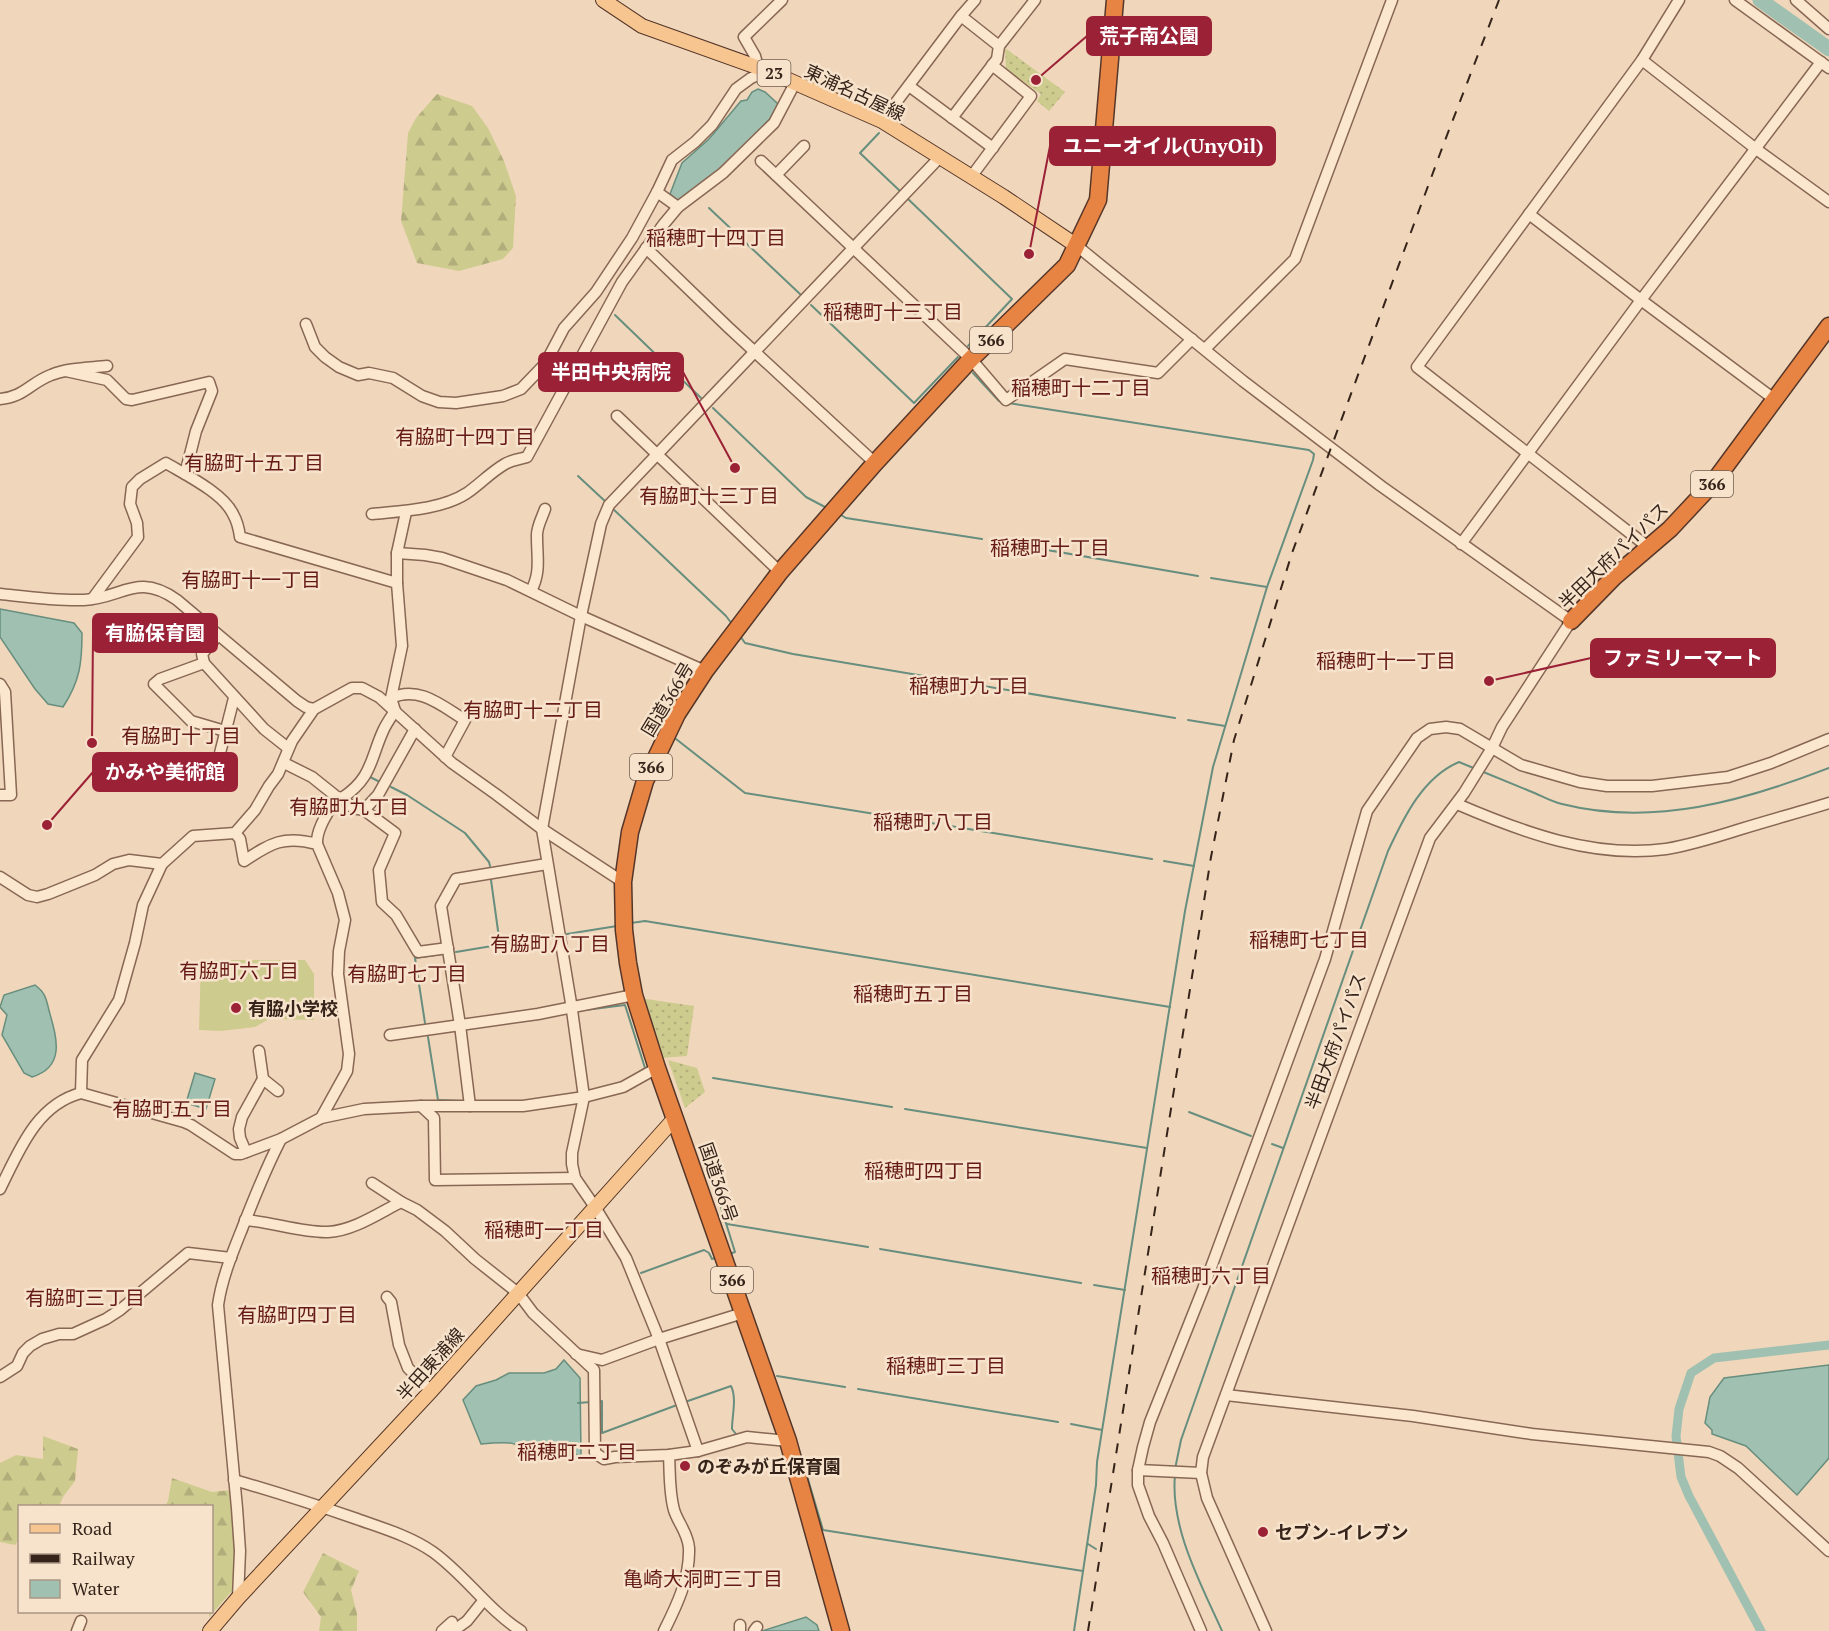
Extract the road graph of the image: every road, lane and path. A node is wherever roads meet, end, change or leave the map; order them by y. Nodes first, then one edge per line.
1 (603, 0) edge
2 (782, 0) edge
3 (975, 0) edge
4 (1035, 0) edge
5 (1115, 0) edge
6 (1392, 0) edge
7 (1679, 0) edge
8 (1735, 0) edge
9 (1796, 0) edge
10 (961, 16) junction
11 (1829, 29) edge
12 (999, 46) junction
13 (1642, 60) junction
14 (992, 65) junction
15 (1825, 65) edge
16 (763, 69) junction
17 (795, 83) junction
18 (909, 86) junction
19 (952, 118) junction
20 (882, 120) junction
21 (804, 146) dead end
22 (993, 148) junction
23 (1756, 149) junction
24 (940, 157) junction
25 (761, 161) dead end
26 (776, 175) junction
27 (971, 177) junction
28 (657, 192) junction
29 (1829, 202) edge
30 (678, 207) junction
31 (1529, 214) junction
32 (1077, 246) junction
33 (646, 248) junction
34 (854, 249) junction
35 (1641, 300) junction
36 (306, 324) dead end
37 (1829, 326) edge
38 (1192, 339) junction
39 (1205, 349) junction
40 (755, 352) junction
41 (971, 359) junction
42 (107, 366) dead end
43 (66, 371) junction
44 (0, 399) edge
45 (1774, 399) junction
46 (617, 416) dead end
47 (1528, 453) junction
48 (658, 455) junction
49 (875, 463) junction
50 (185, 474) junction
51 (545, 509) dead end
52 (406, 512) junction
53 (372, 514) dead end
54 (1461, 544) junction
55 (1648, 547) junction
56 (397, 553) junction
57 (780, 572) junction
58 (397, 583) junction
59 (531, 591) junction
60 (0, 594) edge
61 (93, 598) junction
62 (581, 616) junction
63 (1571, 621) junction
64 (218, 635) junction
65 (204, 663) junction
66 (705, 671) junction
67 (0, 684) edge
68 (234, 698) junction
69 (391, 698) junction
70 (314, 709) junction
71 (395, 711) junction
72 (415, 729) junction
73 (225, 731) junction
74 (1829, 739) edge
75 (288, 748) junction
76 (1491, 750) junction
77 (445, 757) junction
78 (284, 763) junction
79 (217, 765) dead end
80 (0, 795) edge
81 (340, 798) junction
82 (1829, 803) edge
83 (1457, 804) junction
84 (364, 810) junction
85 (542, 829) junction
86 (236, 833) junction
87 (316, 844) junction
88 (162, 864) junction
89 (547, 864) junction
90 (0, 877) edge
91 (623, 882) junction
92 (448, 948) junction
93 (634, 995) junction
94 (571, 1008) junction
95 (460, 1025) junction
96 (390, 1035) dead end
97 (259, 1051) dead end
98 (657, 1068) junction
99 (263, 1079) junction
100 (278, 1091) dead end
101 (81, 1093) junction
102 (584, 1093) junction
103 (470, 1102) junction
104 (421, 1106) junction
105 (321, 1118) junction
106 (675, 1118) junction
107 (281, 1138) junction
108 (246, 1152) junction
109 (575, 1178) junction
110 (372, 1183) dead end
111 (0, 1189) edge
112 (401, 1202) junction
113 (596, 1207) junction
114 (245, 1220) junction
115 (231, 1258) junction
116 (518, 1293) junction
117 (387, 1297) dead end
118 (743, 1313) junction
119 (659, 1339) junction
120 (576, 1354) junction
121 (0, 1377) edge
122 (431, 1391) junction
123 (1226, 1395) junction
124 (788, 1441) junction
125 (698, 1451) junction
126 (669, 1455) junction
127 (1138, 1470) junction
128 (1197, 1472) junction
129 (234, 1480) junction
130 (323, 1507) junction
131 (1829, 1551) edge
132 (238, 1598) junction
133 (483, 1600) junction
134 (453, 1626) edge
135 (210, 1631) edge
136 (442, 1631) edge
137 (521, 1631) edge
138 (664, 1631) edge
139 (842, 1631) edge
140 (1201, 1631) edge
141 (1266, 1631) edge

1 - 16 main road, 東浦名古屋線 / 23
2 - 16 street
3 - 10 street
4 - 12 street
5 - 32 highway, 国道366号 / 366
6 - 39 street
7 - 13 street
8 - 15 street
9 - 11 street
10 - 12 street
10 - 18 street
12 - 14 street
13 - 23 street
13 - 31 street
14 - 19 street
14 - 22 street
15 - 23 street
16 - 17 main road, 東浦名古屋線 / 23
16 - 28 street
17 - 20 main road, 東浦名古屋線 / 23
17 - 30 street
18 - 19 street
18 - 20 street
19 - 22 street
20 - 24 main road, 東浦名古屋線 / 23
21 - 26 street
22 - 27 street
23 - 29 street
23 - 35 street
24 - 27 main road, 東浦名古屋線 / 23
24 - 34 street
25 - 26 street
26 - 34 street
27 - 32 main road, 東浦名古屋線 / 23
28 - 30 street
28 - 36 street
30 - 33 street
31 - 35 street
31 - 47 street
32 - 38 street
32 - 41 highway, 国道366号 / 366
33 - 40 street
33 - 52 street
34 - 40 street
34 - 41 street
35 - 45 street
35 - 47 street
37 - 45 highway, 半田大府パイパス / 366
38 - 39 street
38 - 41 street
39 - 54 street
40 - 48 street
40 - 49 street
41 - 49 highway, 国道366号 / 366
42 - 43 street
43 - 44 street
43 - 50 street
45 - 55 highway, 半田大府パイパス / 366
46 - 48 street
47 - 54 street
47 - 55 street
48 - 57 street
48 - 62 street
49 - 57 highway, 国道366号 / 366
50 - 58 street
50 - 61 street
51 - 59 street
52 - 53 street
52 - 56 street
54 - 63 street
55 - 63 highway, 半田大府パイパス / 366
56 - 58 street
56 - 59 street
57 - 66 highway, 国道366号 / 366
58 - 69 street
59 - 62 street
60 - 61 street
61 - 64 street
62 - 66 street
62 - 85 street
63 - 76 street, 半田大府パイパス
64 - 65 street
64 - 70 street
65 - 68 street
65 - 73 street
66 - 91 highway, 国道366号 / 366
67 - 80 street
68 - 73 street
68 - 75 street
69 - 71 street
69 - 77 street
70 - 71 street
70 - 75 street
71 - 72 street
71 - 81 street
72 - 77 street
72 - 84 street
73 - 79 street
74 - 76 street
75 - 78 street
76 - 83 street, 半田大府パイパス
76 - 127 street
77 - 85 street
78 - 81 street
78 - 86 street
81 - 84 street
81 - 87 street
82 - 83 street
83 - 123 street, 半田大府パイパス
84 - 92 street
85 - 89 street
85 - 91 street
86 - 87 street
86 - 88 street
87 - 105 street
88 - 90 street
88 - 101 street
89 - 92 street
89 - 94 street
91 - 93 highway, 国道366号 / 366
92 - 95 street
93 - 94 street
93 - 98 highway, 国道366号 / 366
94 - 95 street
94 - 102 street
95 - 96 street
95 - 103 street
97 - 99 street
98 - 102 street
98 - 106 highway, 国道366号 / 366
99 - 100 street
99 - 108 street
101 - 108 street
101 - 111 street
102 - 103 street
102 - 109 street
103 - 104 street
104 - 105 street
104 - 109 street
105 - 107 street
106 - 113 main road, 半田東浦線
106 - 118 highway, 国道366号 / 366
107 - 108 street
107 - 114 street
109 - 113 street
110 - 112 street
112 - 114 street
112 - 116 street
113 - 116 main road, 半田東浦線
113 - 119 street
114 - 115 street
115 - 121 street
115 - 129 street
116 - 120 street
116 - 122 main road, 半田東浦線
117 - 122 street
118 - 119 street
118 - 124 highway, 国道366号 / 366
119 - 120 street
119 - 125 street
120 - 126 street
122 - 130 main road, 半田東浦線
123 - 128 street, 半田大府パイパス
123 - 131 street
124 - 125 street
124 - 139 highway, 国道366号 / 366
125 - 126 street
126 - 138 street
127 - 128 street
127 - 140 street
128 - 141 street, 半田大府パイパス
129 - 130 street
129 - 132 street
130 - 132 main road, 半田東浦線
130 - 133 street
132 - 135 main road, 半田東浦線
133 - 134 street
133 - 137 street
134 - 136 street

